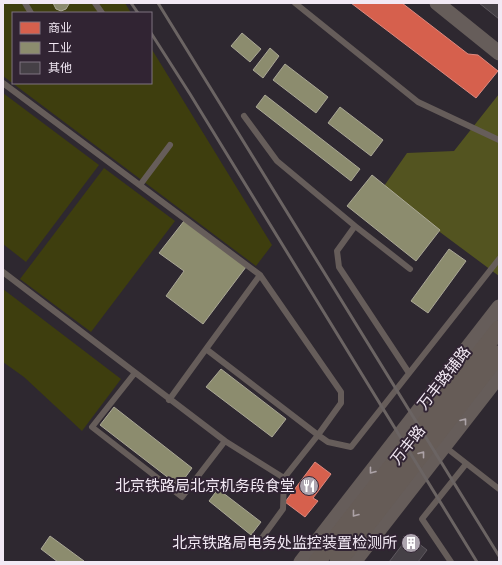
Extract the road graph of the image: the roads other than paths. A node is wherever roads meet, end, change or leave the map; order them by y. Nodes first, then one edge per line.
1 (25, 3) edge
2 (95, 3) edge
3 (295, 3) edge
4 (437, 3) edge
5 (30, 12) edge
6 (101, 12) edge
7 (499, 53) edge
8 (3, 83) edge
9 (244, 116) dead end
10 (499, 140) edge
11 (170, 145) dead end
12 (140, 185) junction
13 (355, 226) junction
14 (499, 259) edge
15 (410, 269) dead end
16 (3, 272) edge
17 (260, 275) junction
18 (499, 307) edge
19 (499, 329) edge
20 (206, 349) junction
21 (499, 354) edge
22 (409, 373) junction
23 (134, 374) junction
24 (499, 376) edge
25 (170, 400) junction
26 (318, 435) junction
27 (224, 442) junction
28 (444, 446) junction
29 (466, 464) junction
30 (284, 478) junction
31 (499, 489) edge
32 (256, 546) dead end
33 (301, 562) edge
34 (317, 562) edge
35 (338, 562) edge
36 (354, 562) edge
37 (451, 562) edge

1 - 5 lane
2 - 6 lane
3 - 10 lane
4 - 7 street
8 - 12 lane
9 - 13 lane
11 - 12 lane
12 - 17 lane
13 - 15 lane
13 - 22 lane
14 - 22 lane
16 - 23 lane
17 - 20 lane
17 - 26 lane
18 -> 33 street, 万丰路辅路
19 -> 34 main road, 万丰路
20 - 25 lane
20 - 26 lane
35 -> 21 main road, 万丰路
22 - 26 lane
23 - 25 lane
23 - 27 lane
28 -> 24 street
25 - 27 lane
26 - 30 lane
27 - 30 lane
28 - 29 lane
28 - 36 street
29 - 31 lane
29 - 37 lane
30 - 32 lane

